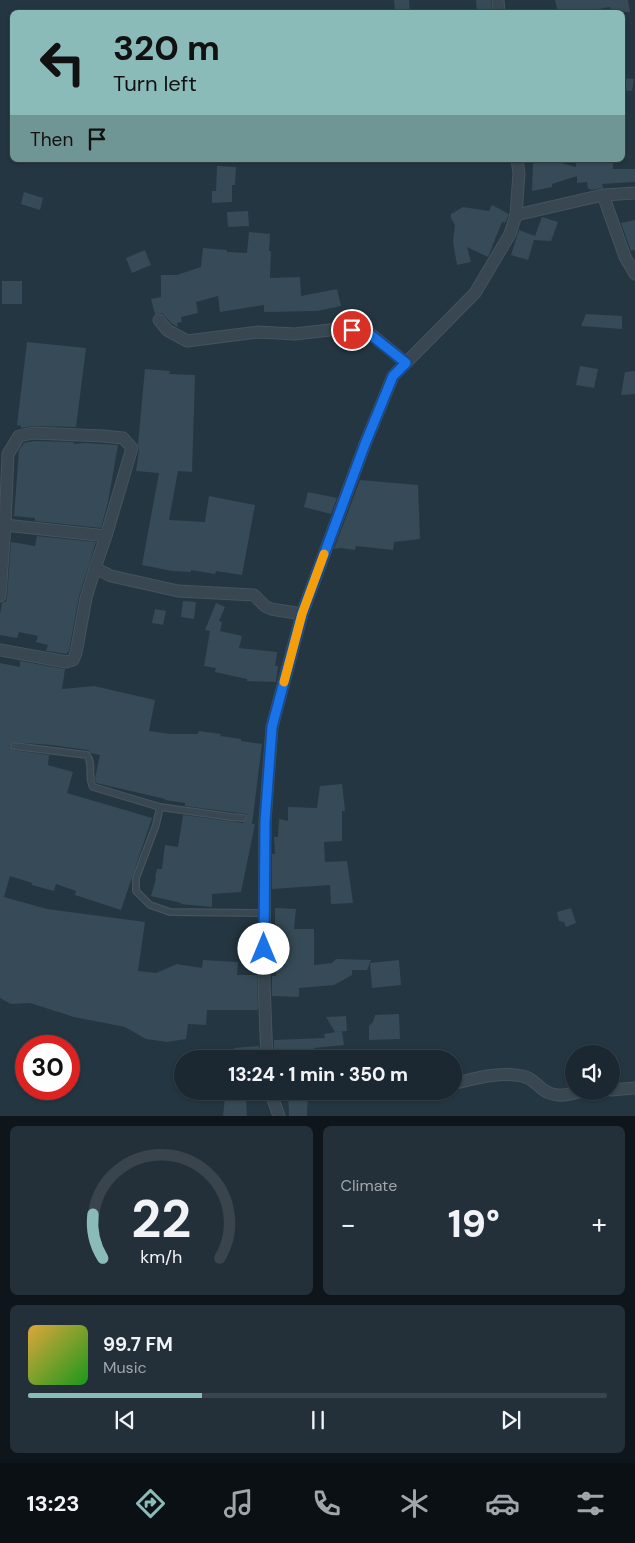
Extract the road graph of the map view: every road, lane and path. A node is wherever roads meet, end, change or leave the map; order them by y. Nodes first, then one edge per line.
1 (517, 162) edge
2 (635, 193) edge
3 (603, 195) junction
4 (516, 215) junction
5 (635, 274) edge
6 (158, 320) dead end
7 (406, 363) junction
8 (3, 527) edge
9 (106, 536) junction
10 (95, 568) junction
11 (0, 596) edge
12 (302, 614) junction
13 (0, 650) edge
14 (14, 746) dead end
15 (160, 808) junction
16 (243, 818) dead end
17 (264, 913) junction
18 (266, 1050) edge
19 (462, 1082) edge
20 (635, 1088) edge
21 (620, 1089) edge
22 (565, 1094) edge
23 (273, 1100) edge
24 (278, 1116) edge

1 - 4 street
2 - 3 street
3 - 4 street
3 - 5 street
4 - 7 street
6 - 7 street
7 - 12 street
8 - 9 street
8 - 9 street
8 - 11 street
9 - 10 street
10 - 12 street
10 - 13 street
12 - 17 street
14 - 15 lane
15 - 16 lane
15 - 17 lane
17 - 18 street
19 - 22 street
20 - 21 street
23 - 24 street

